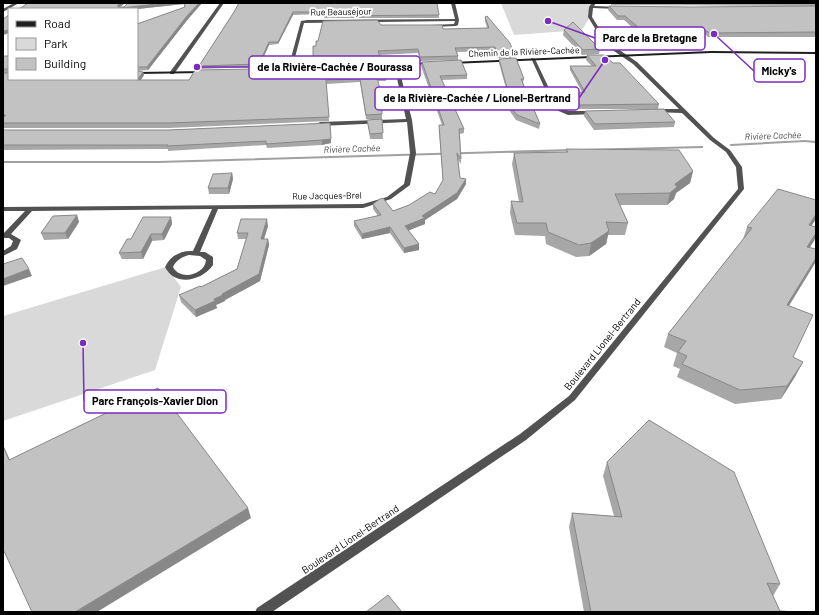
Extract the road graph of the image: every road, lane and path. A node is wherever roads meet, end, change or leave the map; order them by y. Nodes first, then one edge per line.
1 (17, 3) edge
2 (222, 3) edge
3 (453, 3) edge
4 (594, 3) edge
5 (810, 3) edge
6 (591, 7) junction
7 (816, 7) edge
8 (8, 8) edge
9 (621, 8) edge
10 (806, 9) edge
11 (380, 20) junction
12 (457, 20) junction
13 (381, 26) edge
14 (428, 26) edge
15 (816, 52) edge
16 (625, 56) junction
17 (534, 59) junction
18 (437, 63) edge
19 (445, 63) edge
20 (396, 65) junction
21 (366, 66) edge
22 (328, 68) edge
23 (290, 69) junction
24 (239, 71) edge
25 (210, 72) edge
26 (172, 73) junction
27 (138, 74) edge
28 (648, 111) edge
29 (683, 111) junction
30 (601, 112) edge
31 (409, 120) junction
32 (316, 124) edge
33 (216, 207) junction
34 (3, 209) edge
35 (30, 209) junction
36 (4, 236) edge
37 (196, 253) junction
38 (3, 254) edge
39 (261, 612) edge

1 - 8 street
2 - 26 street
3 - 12 street
4 - 6 street
5 - 7 street
6 - 9 street
6 - 16 street, Boulevard Lionel-Bertrand
7 - 10 street
11 - 12 street, Rue Beauséjour
11 - 13 street, Rue Beauséjour
11 - 23 street, Rue Beauséjour
12 - 14 street
15 - 16 street, Chemin de la Rivière-Cachée
16 - 17 street, Chemin de la Rivière-Cachée
16 - 29 street, Boulevard Lionel-Bertrand
17 - 19 street, Chemin de la Rivière-Cachée
17 - 30 street
18 - 20 street
20 - 21 street
20 - 31 street, Rue Jacques-Brel
22 - 23 street
23 - 24 street
25 - 26 street
26 - 27 street
28 - 29 street
29 - 39 street, Boulevard Lionel-Bertrand
31 - 32 street
31 - 33 street, Rue Jacques-Brel
33 - 35 street, Rue Jacques-Brel
33 - 37 street
34 - 35 street, Rue Jacques-Brel
35 - 36 street
36 - 38 street
37 - 37 street

